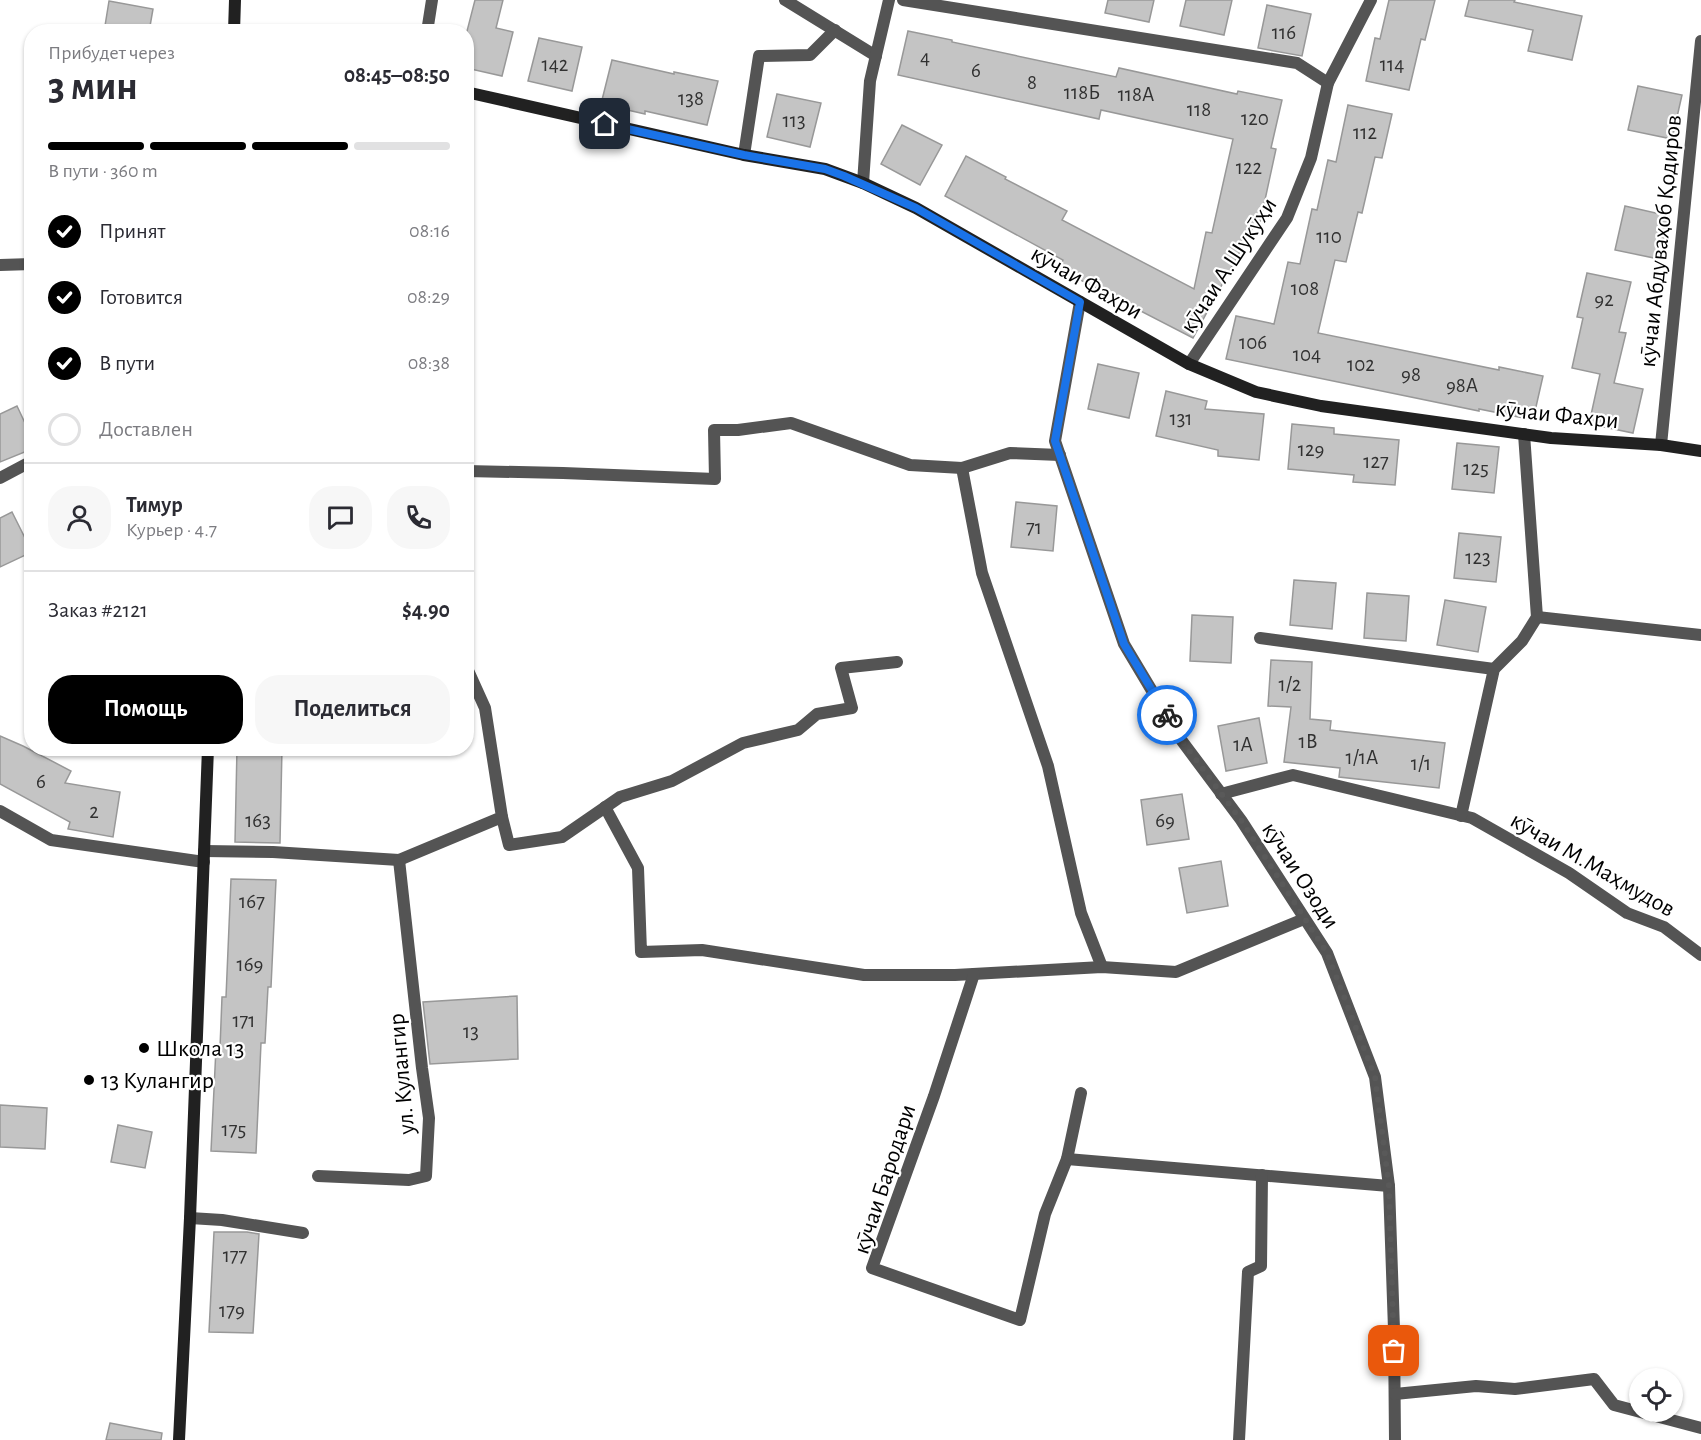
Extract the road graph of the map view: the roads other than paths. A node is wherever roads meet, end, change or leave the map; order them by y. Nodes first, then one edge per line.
1 (235, 0) edge
2 (432, 0) edge
3 (785, 0) edge
4 (889, 0) edge
5 (903, 0) edge
6 (1371, 0) edge
7 (234, 24) edge
8 (428, 24) edge
9 (835, 30) junction
10 (1701, 41) edge
11 (876, 56) junction
12 (1328, 83) junction
13 (474, 94) edge
14 (744, 155) junction
15 (863, 183) junction
16 (24, 264) edge
17 (0, 265) edge
18 (1080, 302) junction
19 (1189, 364) junction
20 (1524, 434) junction
21 (1661, 445) junction
22 (1701, 451) edge
23 (1060, 455) junction
24 (24, 465) edge
25 (962, 468) junction
26 (474, 471) edge
27 (0, 478) edge
28 (1537, 617) junction
29 (1701, 635) edge
30 (1260, 638) dead end
31 (897, 662) dead end
32 (1494, 669) junction
33 (474, 684) edge
34 (208, 756) edge
35 (1221, 794) junction
36 (605, 807) junction
37 (0, 811) edge
38 (1461, 816) junction
39 (502, 817) junction
40 (204, 857) junction
41 (399, 860) junction
42 (1304, 919) junction
43 (1701, 955) edge
44 (1102, 967) junction
45 (974, 974) junction
46 (1081, 1093) dead end
47 (1067, 1159) junction
48 (1262, 1175) junction
49 (318, 1176) dead end
50 (1389, 1186) junction
51 (190, 1218) junction
52 (303, 1233) dead end
53 (1395, 1394) junction
54 (1701, 1428) edge
55 (179, 1440) edge
56 (1239, 1440) edge
57 (1395, 1440) edge

1 - 7 street
2 - 8 street
3 - 9 street
4 - 11 street
5 - 12 street
6 - 12 street, кӯчаи А.Шукӯҳи
9 - 11 street
9 - 14 street
10 - 21 street, кӯчаи Абдуваҳоб Қодиров
11 - 15 street
12 - 19 street, кӯчаи А.Шукӯҳи
13 - 14 street, кӯчаи Фахри
14 - 15 street, кӯчаи Фахри
15 - 18 street, кӯчаи Фахри
16 - 17 street
18 - 19 street, кӯчаи Фахри
18 - 23 street, кӯчаи Озоди
19 - 20 street, кӯчаи Фахри
20 - 21 street, кӯчаи Фахри
20 - 28 street
21 - 22 street, кӯчаи Фахри
23 - 25 street
23 - 35 street, кӯчаи Озоди
24 - 27 street
25 - 26 street
25 - 44 street
28 - 29 street
28 - 32 street
30 - 32 street
31 - 36 street
32 - 38 street
33 - 39 street
34 - 40 street
35 - 38 street, кӯчаи М.Маҳмудов
35 - 42 street, кӯчаи Озоди
36 - 39 street
36 - 45 street
37 - 40 street
38 - 43 street, кӯчаи М.Маҳмудов
39 - 41 street
40 - 41 street
40 - 51 street
41 - 49 street, ул. Кулангир
42 - 44 street
42 - 50 street, кӯчаи Озоди
44 - 45 street
45 - 47 street, кӯчаи Бародари
46 - 47 street, кӯчаи Бародари
47 - 48 street
48 - 50 street
48 - 56 street
50 - 53 street, кӯчаи Озоди
51 - 52 street
51 - 55 street
53 - 54 street
53 - 57 street, кӯчаи Озоди

